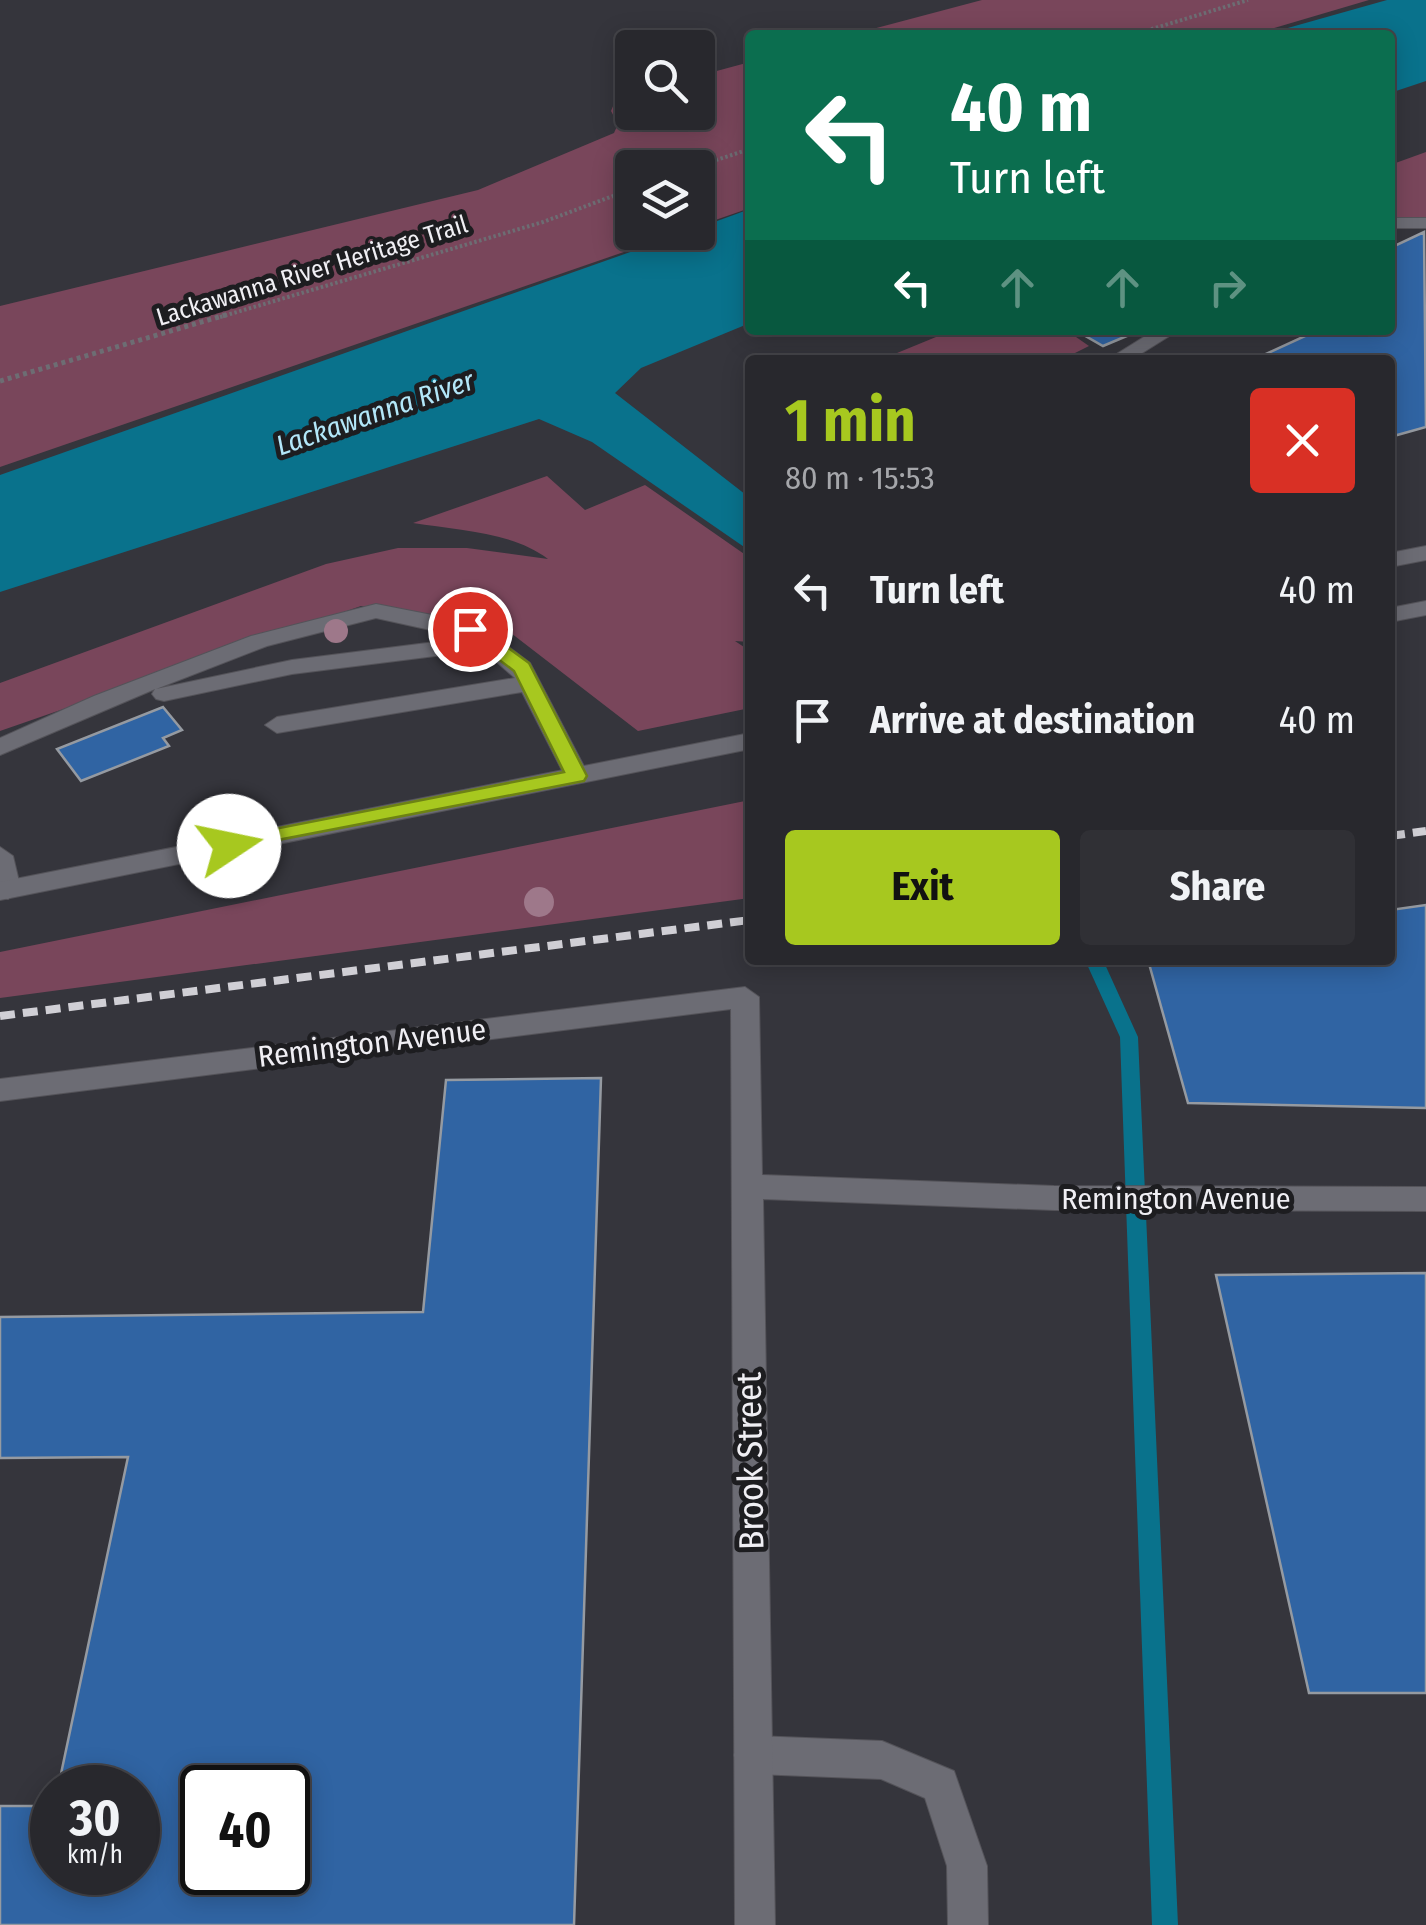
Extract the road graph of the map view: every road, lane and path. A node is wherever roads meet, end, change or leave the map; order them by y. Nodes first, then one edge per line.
1 (1248, 0) edge
2 (1149, 30) edge
3 (745, 151) edge
4 (715, 160) edge
5 (615, 195) edge
6 (1395, 223) edge
7 (1426, 223) edge
8 (1160, 335) edge
9 (1126, 355) edge
10 (0, 381) edge
11 (1426, 552) edge
12 (1395, 559) edge
13 (1426, 608) edge
14 (1395, 615) edge
15 (488, 642) junction
16 (530, 684) junction
17 (278, 725) dead end
18 (745, 742) edge
19 (0, 746) edge
20 (0, 756) edge
21 (577, 776) junction
22 (0, 856) edge
23 (4, 890) edge
24 (745, 997) joint
25 (0, 1090) edge
26 (747, 1186) junction
27 (1426, 1199) edge
28 (753, 1755) junction
29 (754, 1925) edge
30 (968, 1925) edge

1 - 2 path
3 - 4 path
5 - 10 path, Lackawanna River Heritage Trail
6 - 7 street
8 - 9 street
11 - 12 street
13 - 14 street
15 - 16 street
15 - 19 street
15 - 20 street
16 - 17 street
16 - 21 street
18 - 21 street
21 - 23 street
22 - 23 street
24 - 25 street, Remington Avenue
24 - 26 street, Brook Street
26 - 27 street, Remington Avenue
26 - 28 street, Brook Street
28 - 29 street, Brook Street
28 - 30 street

